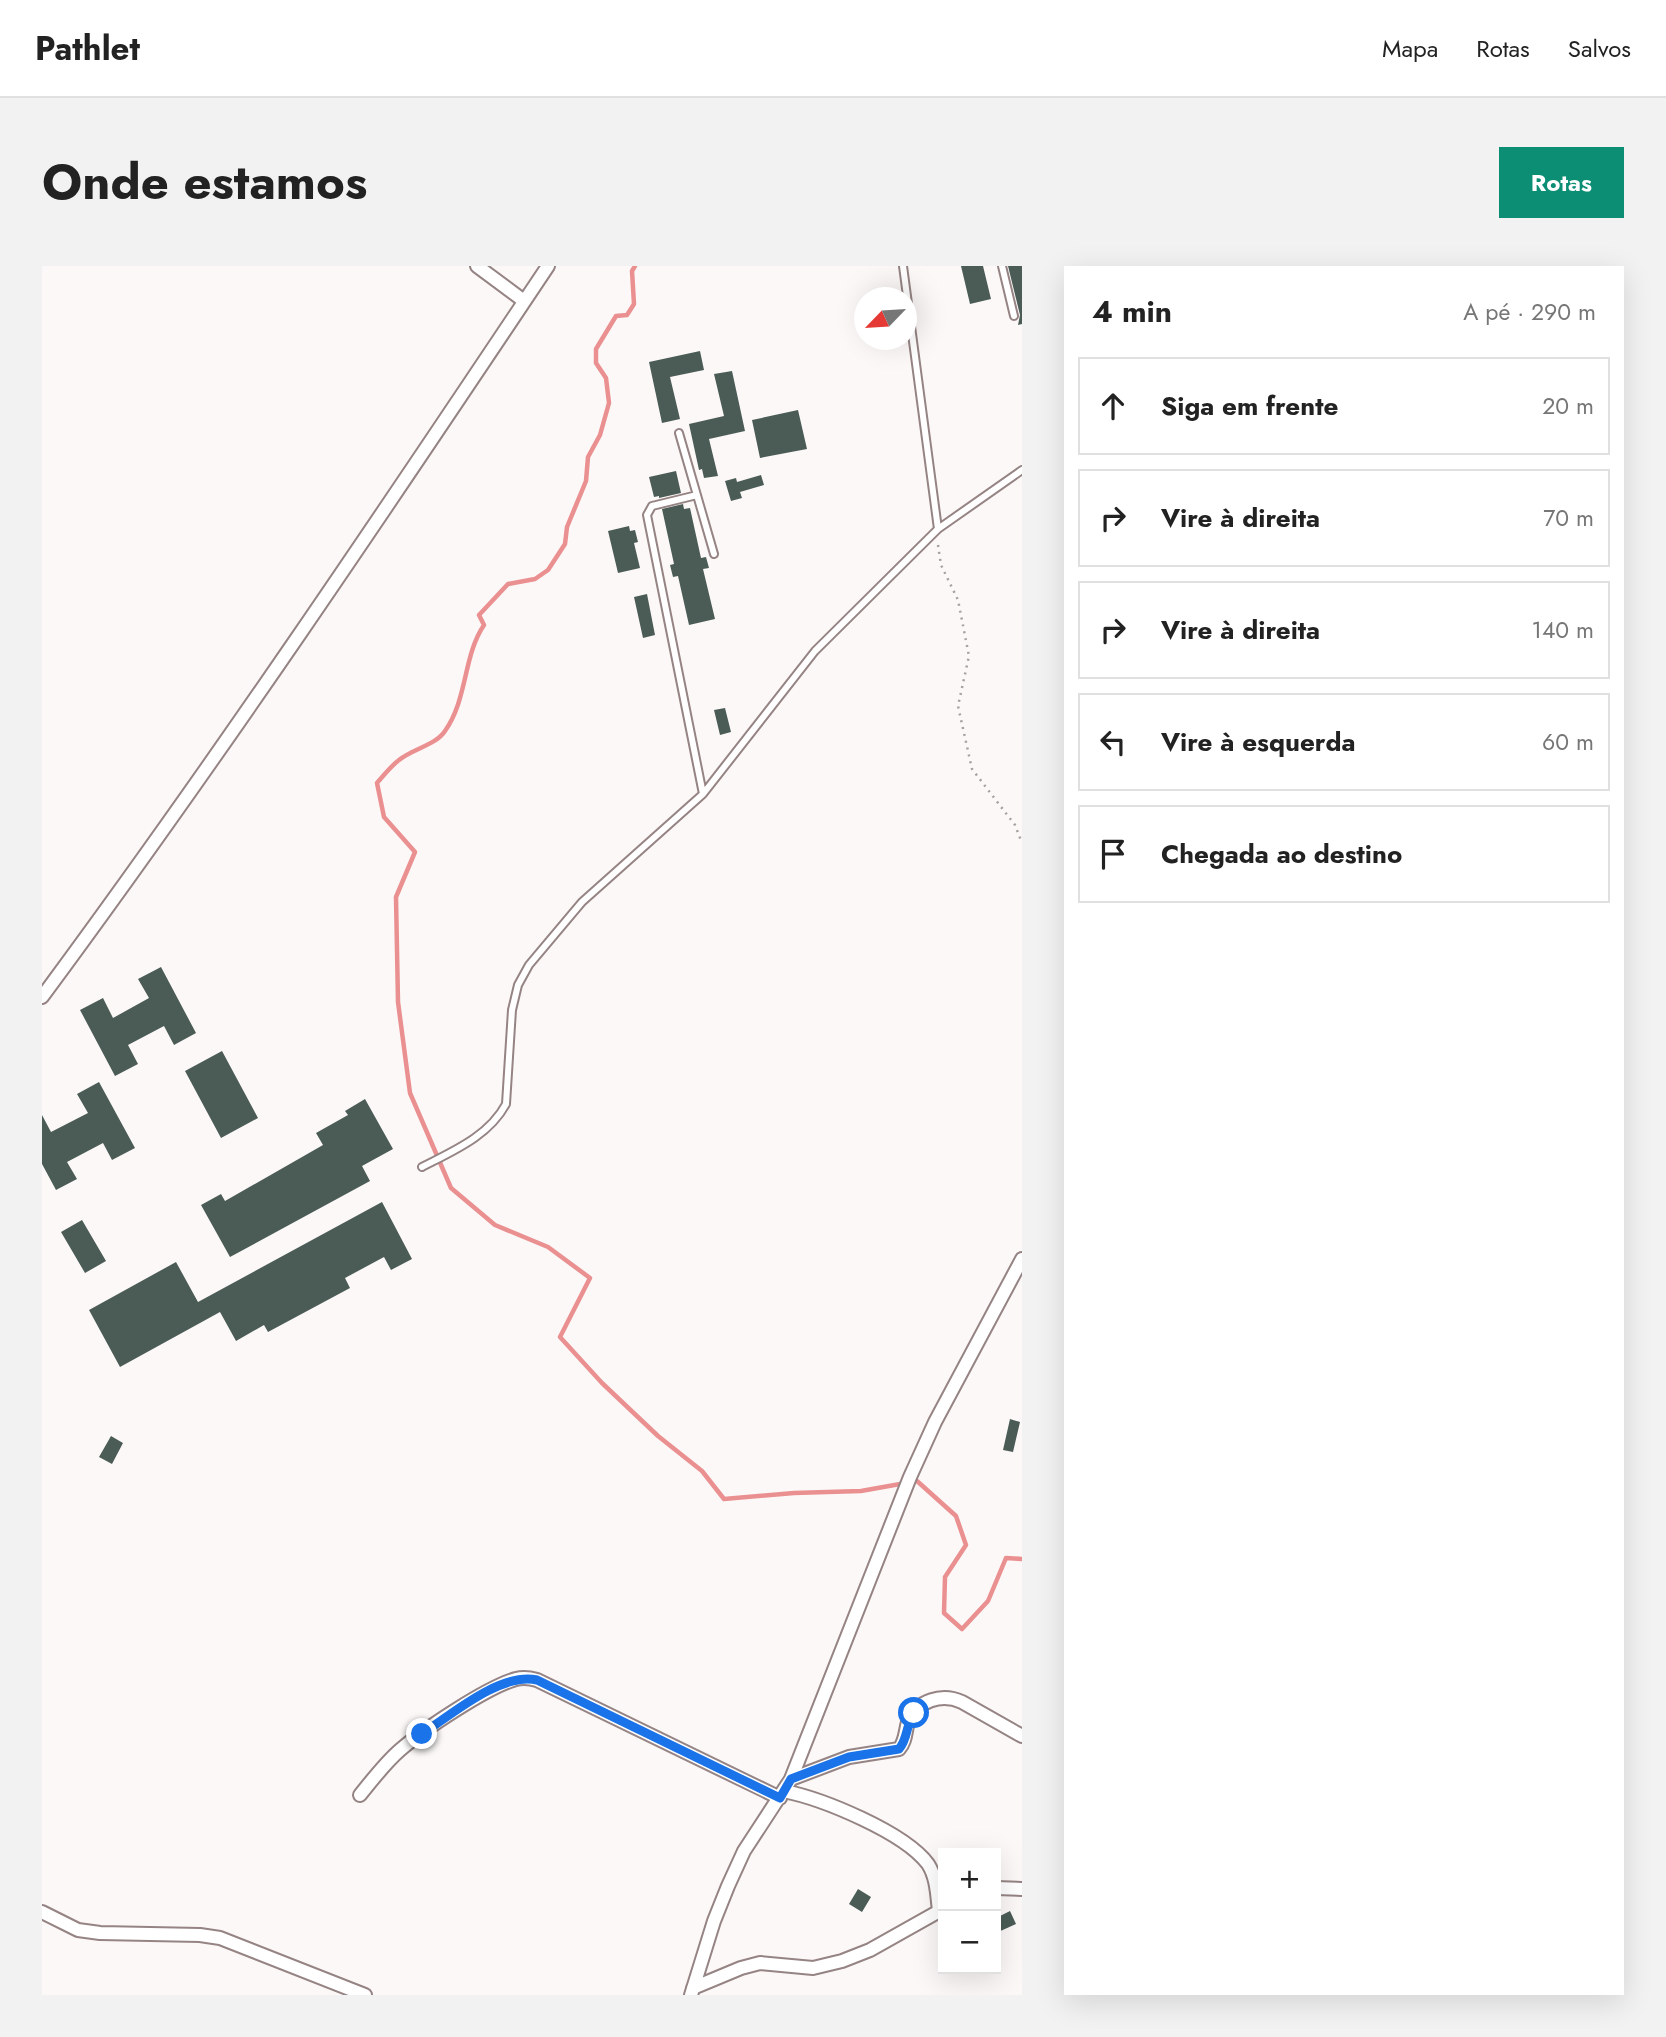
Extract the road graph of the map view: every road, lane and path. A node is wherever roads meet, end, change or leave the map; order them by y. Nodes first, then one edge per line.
1 (477, 266) edge
2 (548, 266) edge
3 (912, 266) edge
4 (1002, 266) edge
5 (904, 267) edge
6 (524, 301) junction
7 (1014, 316) dead end
8 (678, 433) dead end
9 (1022, 470) edge
10 (696, 495) junction
11 (938, 530) junction
12 (714, 554) dead end
13 (703, 794) junction
14 (1022, 843) edge
15 (42, 997) edge
16 (422, 1167) dead end
17 (1022, 1259) edge
18 (1022, 1736) edge
19 (785, 1789) junction
20 (360, 1795) dead end
21 (1001, 1888) edge
22 (1022, 1889) edge
23 (938, 1896) edge
24 (939, 1911) edge
25 (42, 1912) edge
26 (692, 1992) edge
27 (365, 1995) edge

1 - 6 street
2 - 6 street
3 - 5 lane
4 - 7 lane
5 - 11 lane
6 - 15 street
8 - 10 lane
9 - 11 lane
10 - 12 lane
10 - 13 lane
11 - 13 lane
11 - 14 path
13 - 16 lane
17 - 19 street
18 - 19 street
19 - 20 street
19 - 23 street
19 - 26 street
21 - 22 street
24 - 26 street
25 - 27 street

